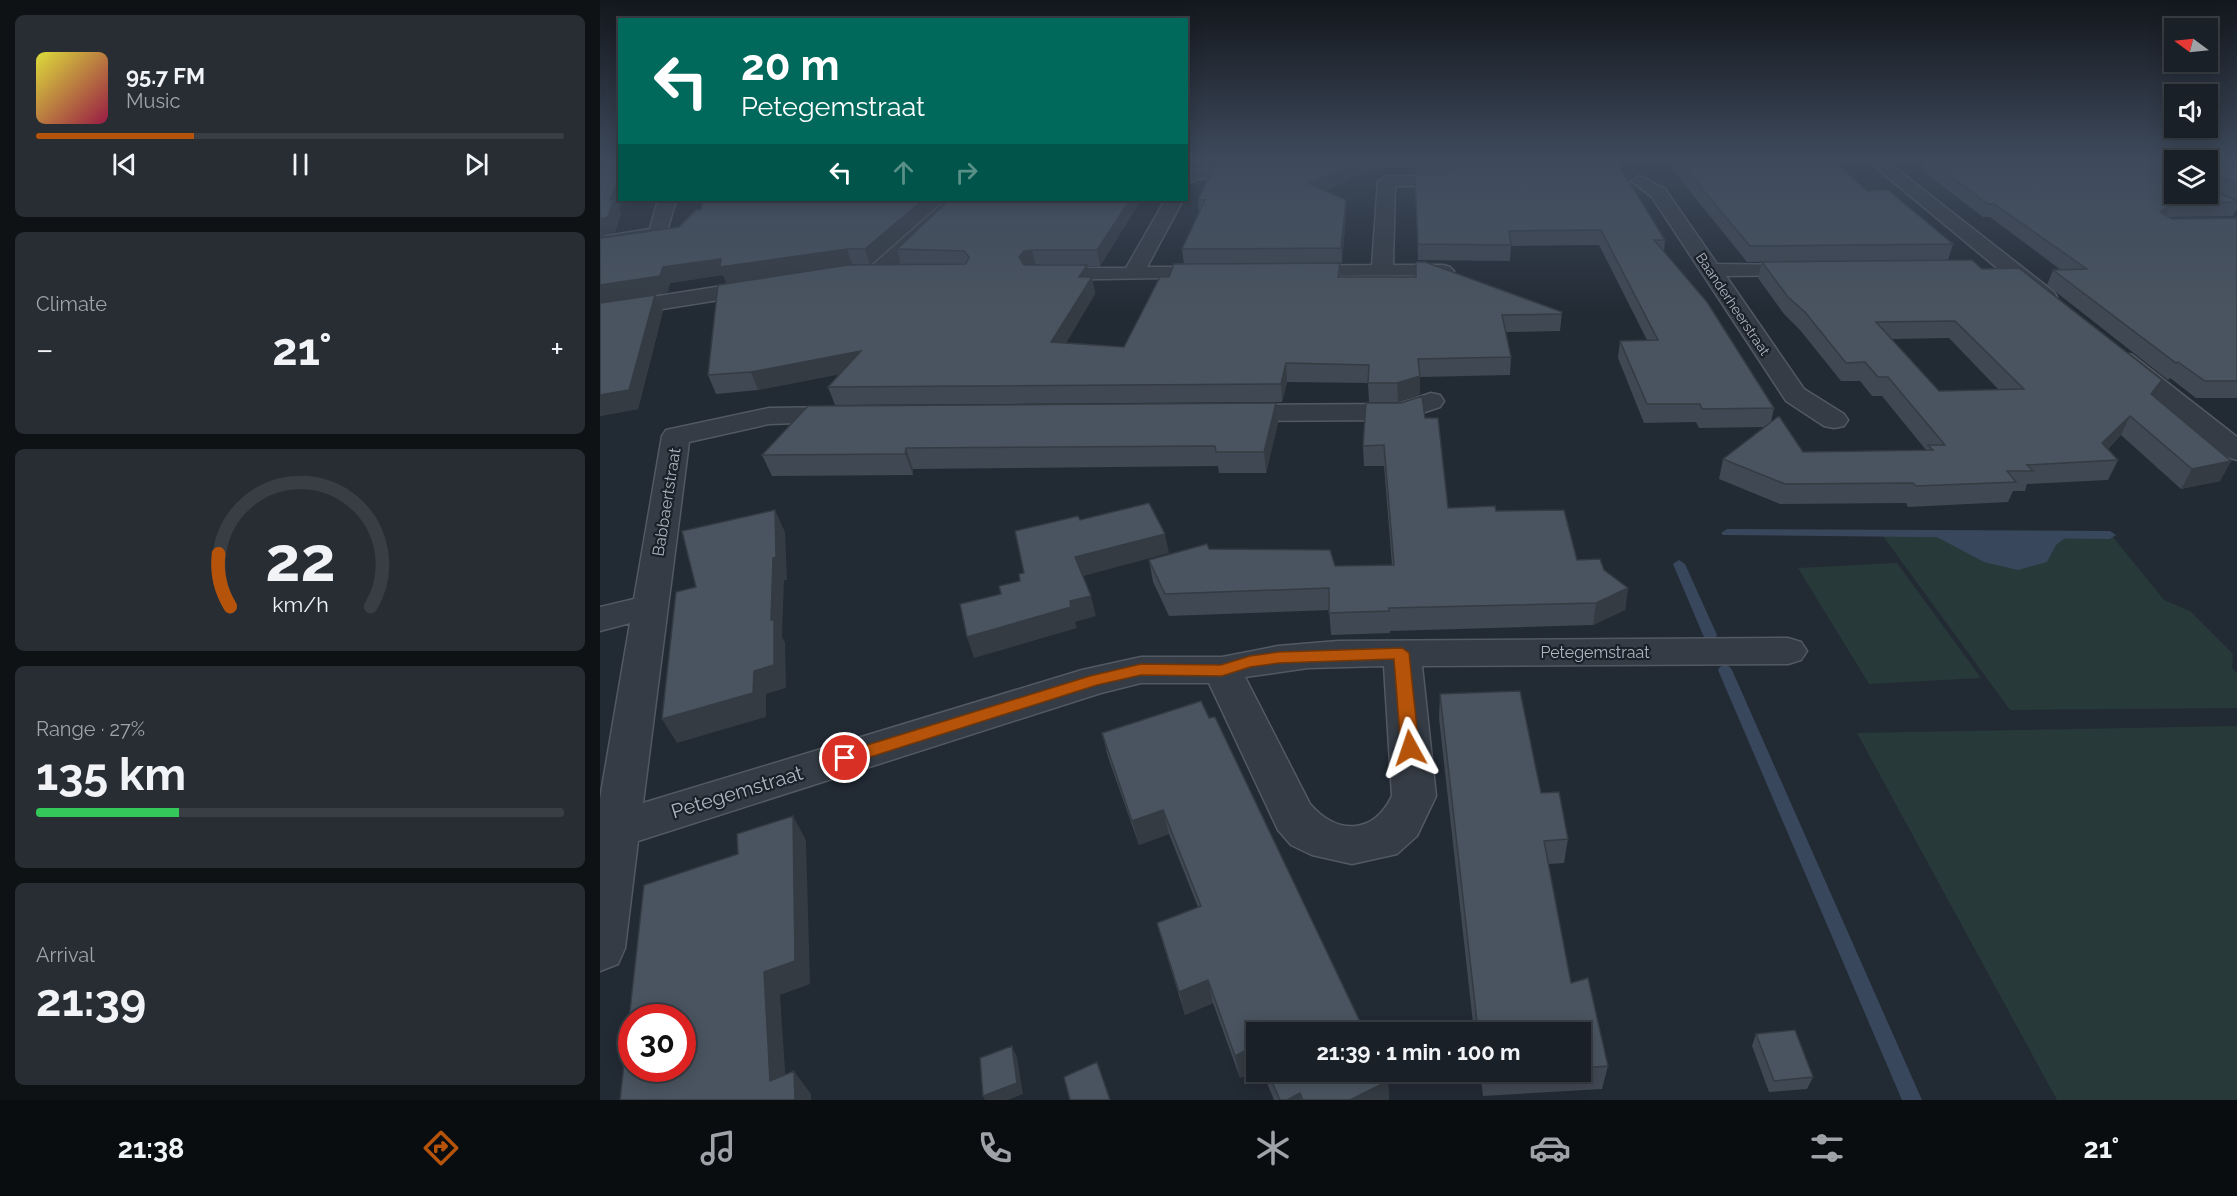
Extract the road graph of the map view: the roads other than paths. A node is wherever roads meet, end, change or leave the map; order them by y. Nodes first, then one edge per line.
1 (664, 211) edge
2 (944, 211) edge
3 (1168, 211) edge
4 (1385, 211) edge
5 (1671, 211) edge
6 (1944, 211) edge
7 (600, 243) edge
8 (1976, 268) edge
9 (2010, 268) junction
10 (1826, 269) edge
11 (1710, 270) junction
12 (1382, 271) junction
13 (1443, 271) edge
14 (1275, 272) edge
15 (853, 273) edge
16 (1240, 273) edge
17 (876, 274) junction
18 (908, 274) edge
19 (1036, 274) edge
20 (1133, 274) junction
21 (782, 283) edge
22 (2059, 308) edge
23 (600, 312) edge
24 (2103, 344) edge
25 (1431, 401) dead end
26 (1200, 414) edge
27 (876, 415) edge
28 (1834, 420) dead end
29 (2237, 427) edge
30 (2208, 428) junction
31 (2237, 451) edge
32 (650, 607) junction
33 (600, 619) edge
34 (1788, 651) dead end
35 (1402, 653) junction
36 (1222, 670) junction
37 (609, 832) edge
38 (600, 948) edge

1 - 7 street
2 - 17 street
3 - 20 street
4 - 12 street
5 - 11 street, Baanderheerstraat
6 - 9 street
8 - 9 street
9 - 22 street
10 - 11 street
11 - 28 street, Baanderheerstraat
12 - 13 street
12 - 14 street
15 - 17 street
16 - 20 street
17 - 18 street
19 - 20 street
21 - 23 street
24 - 30 street
25 - 26 street
27 - 32 street, Babbaertstraat
29 - 30 street
30 - 31 street
32 - 33 street
32 - 37 street, Babbaertstraat
34 - 35 street, Petegemstraat
35 - 36 street, Petegemstraat
35 - 36 street
36 - 37 street, Petegemstraat
37 - 38 street, Babbaertstraat

